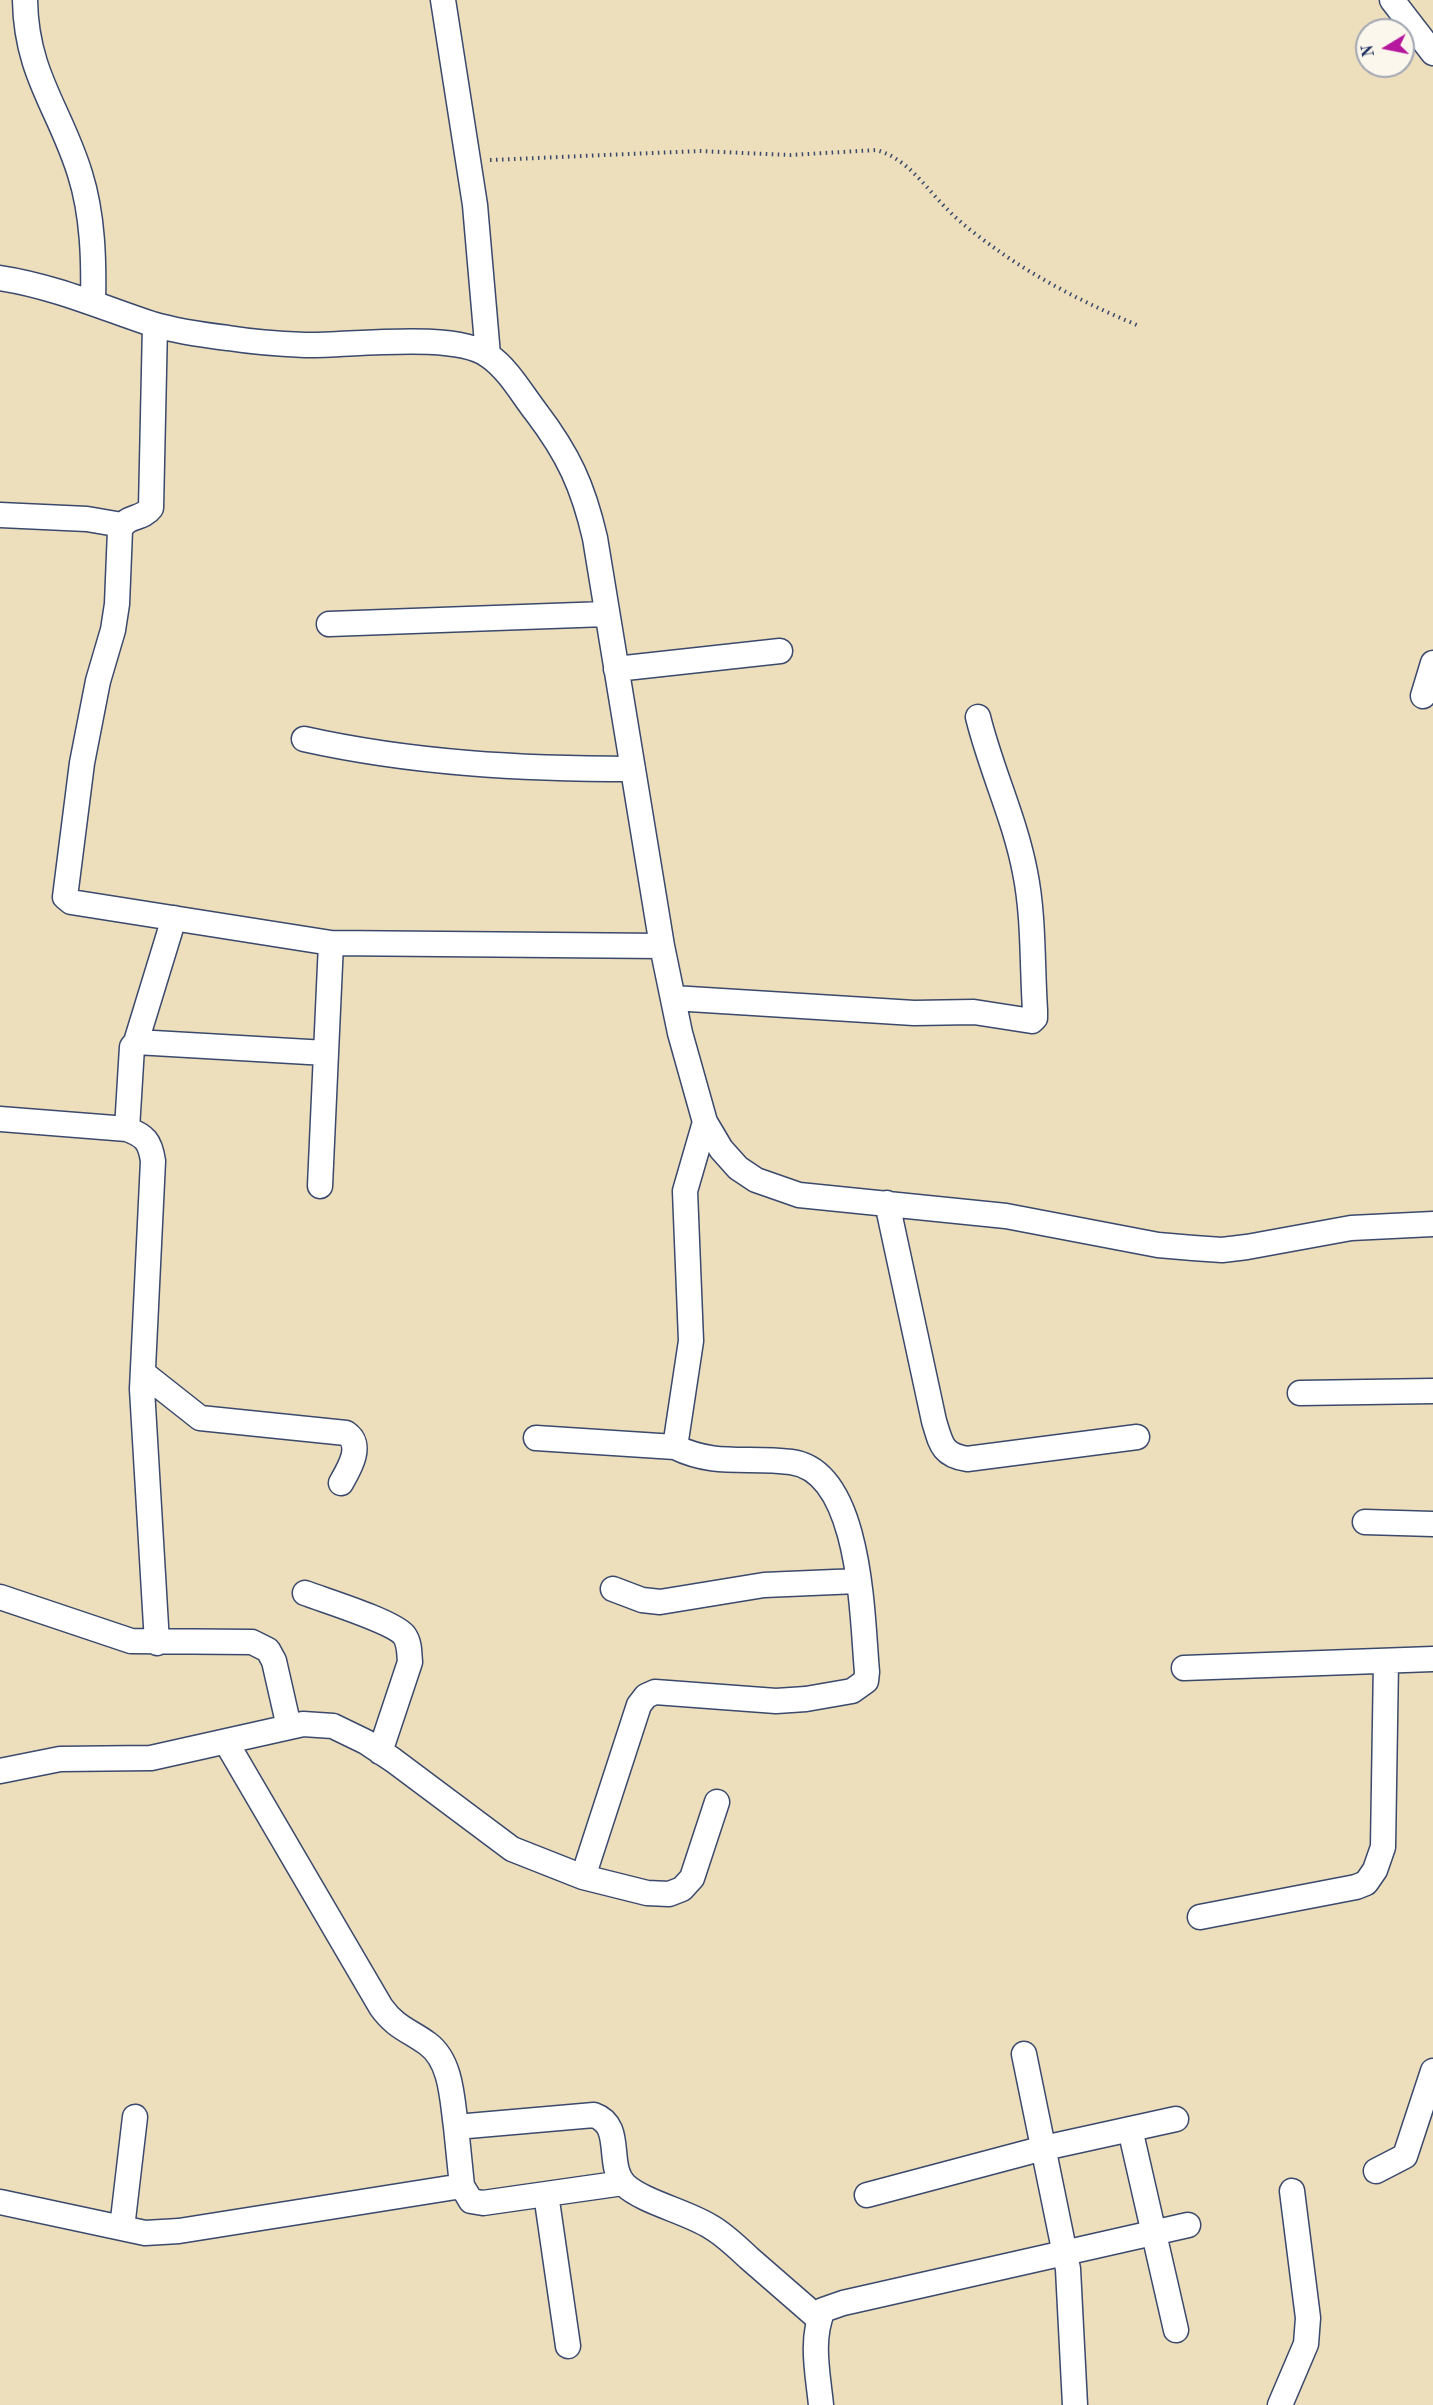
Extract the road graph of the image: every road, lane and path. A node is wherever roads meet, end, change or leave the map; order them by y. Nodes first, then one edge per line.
1 (25, 0) edge
2 (443, 0) edge
3 (1392, 0) edge
4 (1433, 53) edge
5 (469, 162) junction
6 (0, 278) edge
7 (93, 303) junction
8 (155, 325) junction
9 (1137, 325) dead end
10 (488, 355) junction
11 (0, 515) edge
12 (122, 525) junction
13 (606, 614) junction
14 (329, 624) dead end
15 (780, 651) dead end
16 (1433, 663) edge
17 (616, 669) junction
18 (1423, 696) dead end
19 (978, 717) dead end
20 (304, 739) dead end
21 (633, 769) junction
22 (174, 918) junction
23 (332, 943) junction
24 (662, 946) junction
25 (673, 998) junction
26 (136, 1042) junction
27 (326, 1053) junction
28 (0, 1119) edge
29 (705, 1122) junction
30 (128, 1129) junction
31 (320, 1186) dead end
32 (887, 1203) junction
33 (1433, 1224) edge
34 (143, 1373) junction
35 (1433, 1390) edge
36 (1300, 1393) dead end
37 (1137, 1437) dead end
38 (536, 1438) dead end
39 (675, 1447) junction
40 (341, 1483) dead end
41 (1365, 1522) dead end
42 (1433, 1524) edge
43 (858, 1581) junction
44 (614, 1589) dead end
45 (305, 1593) dead end
46 (0, 1597) edge
47 (158, 1643) junction
48 (1433, 1659) edge
49 (1386, 1661) junction
50 (1184, 1668) dead end
51 (288, 1727) junction
52 (226, 1742) junction
53 (380, 1752) junction
54 (0, 1771) edge
55 (717, 1802) dead end
56 (583, 1877) junction
57 (1200, 1917) dead end
58 (1024, 2054) dead end
59 (1433, 2071) edge
60 (135, 2117) dead end
61 (1176, 2119) dead end
62 (456, 2127) junction
63 (1130, 2129) junction
64 (1044, 2148) junction
65 (1376, 2171) dead end
66 (623, 2183) junction
67 (462, 2186) junction
68 (1292, 2191) dead end
69 (546, 2194) junction
70 (867, 2195) dead end
71 (0, 2202) edge
72 (1188, 2225) dead end
73 (122, 2228) junction
74 (1153, 2233) junction
75 (1064, 2253) junction
76 (819, 2319) junction
77 (1176, 2330) dead end
78 (568, 2346) dead end
79 (821, 2405) edge
80 (1075, 2405) edge
81 (1280, 2405) edge

1 - 7 street
2 - 5 street
3 - 4 street
5 - 9 path
5 - 10 street
6 - 7 street
7 - 8 street
8 - 10 street
8 - 12 street
10 - 13 street
11 - 12 street
12 - 22 street
13 - 14 street
13 - 17 street
15 - 17 street
16 - 18 street
17 - 21 street
19 - 25 street
20 - 21 street
21 - 24 street
22 - 23 street
22 - 26 street
23 - 24 street
23 - 27 street
24 - 25 street
25 - 29 street
26 - 27 street
26 - 30 street
27 - 31 street
28 - 30 street
29 - 32 street
29 - 39 street
30 - 34 street
32 - 33 street
32 - 37 street
34 - 40 street
34 - 47 street
35 - 36 street
38 - 39 street
39 - 43 street
41 - 42 street
43 - 44 street
43 - 56 street
45 - 53 street
46 - 47 street
47 - 51 street
48 - 49 street
49 - 50 street
49 - 57 street
51 - 52 street
51 - 53 street
52 - 54 street
52 - 62 street
53 - 56 street
55 - 56 street
58 - 64 street
59 - 65 street
60 - 73 street
61 - 63 street
62 - 66 street
62 - 67 street
63 - 64 street
63 - 74 street
64 - 70 street
64 - 75 street
66 - 69 street
66 - 76 street
67 - 69 street
67 - 73 street
68 - 81 street
69 - 78 street
71 - 73 street
72 - 74 street
74 - 75 street
74 - 77 street
75 - 76 street
75 - 80 street
76 - 79 street

